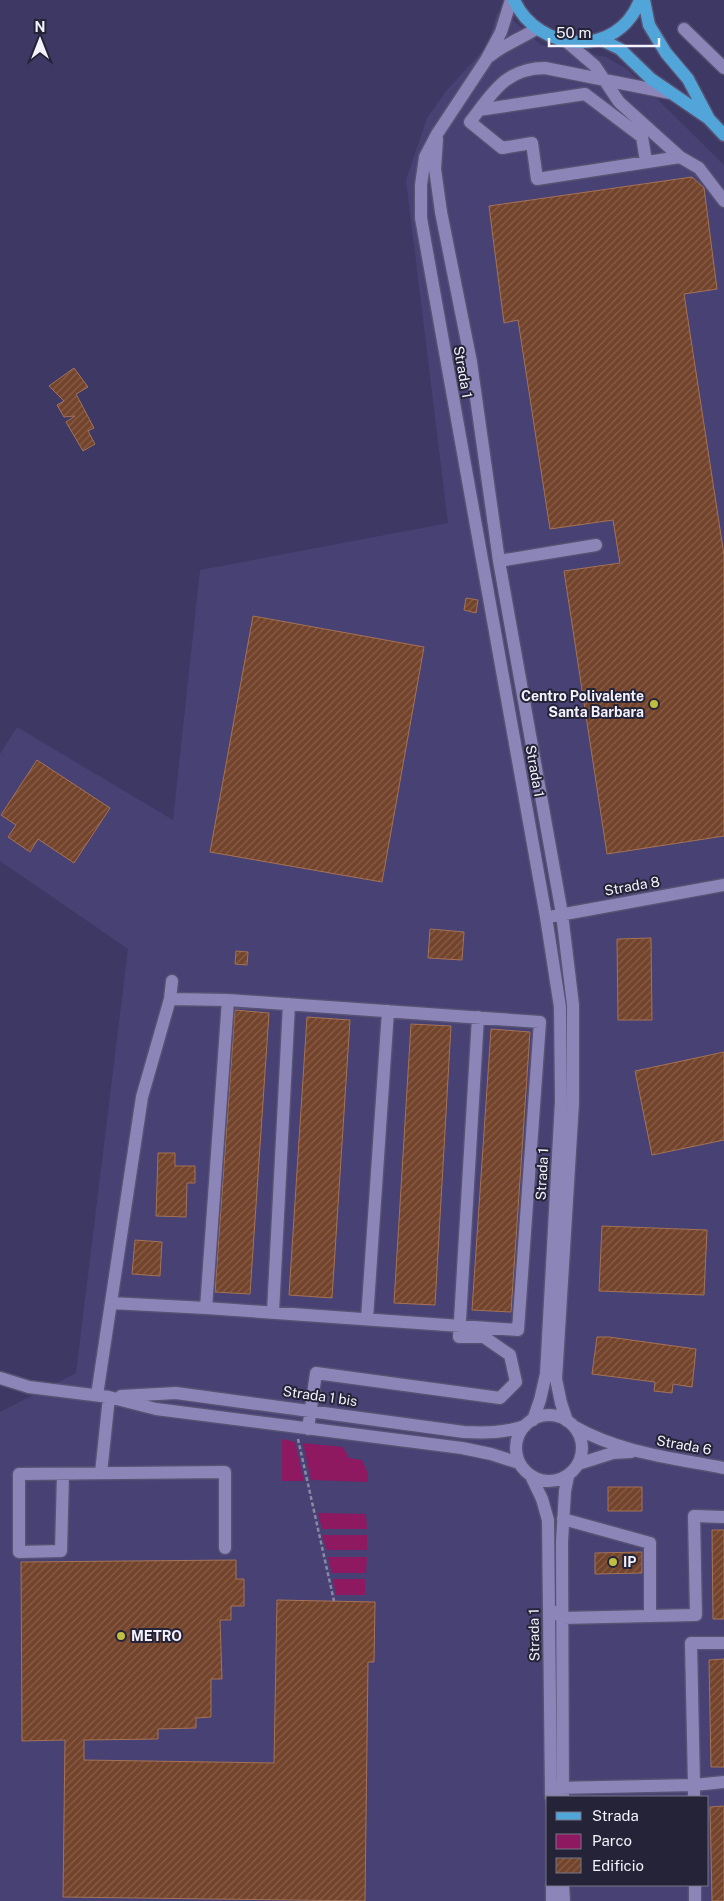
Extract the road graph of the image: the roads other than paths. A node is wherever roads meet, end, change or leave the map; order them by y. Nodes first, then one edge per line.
1 (512, 0) edge
2 (640, 0) edge
3 (644, 0) edge
4 (536, 29) junction
5 (684, 29) dead end
6 (600, 39) junction
7 (567, 42) junction
8 (486, 60) junction
9 (724, 68) edge
10 (606, 81) junction
11 (670, 93) junction
12 (479, 110) junction
13 (709, 119) junction
14 (437, 134) junction
15 (724, 135) edge
16 (680, 157) junction
17 (646, 161) junction
18 (724, 201) edge
19 (596, 545) dead end
20 (499, 561) junction
21 (724, 885) edge
22 (562, 914) junction
23 (546, 917) junction
24 (172, 981) dead end
25 (170, 999) junction
26 (228, 1000) junction
27 (289, 1004) junction
28 (388, 1011) junction
29 (478, 1017) junction
30 (110, 1303) junction
31 (206, 1308) junction
32 (273, 1312) junction
33 (367, 1319) junction
34 (460, 1326) junction
35 (0, 1378) edge
36 (103, 1396) junction
37 (309, 1410) junction
38 (529, 1423) junction
39 (571, 1423) junction
40 (302, 1428) junction
41 (638, 1452) junction
42 (519, 1463) junction
43 (578, 1464) junction
44 (724, 1468) edge
45 (101, 1473) junction
46 (64, 1474) junction
47 (531, 1476) junction
48 (568, 1476) junction
49 (724, 1516) edge
50 (563, 1519) junction
51 (225, 1548) dead end
52 (549, 1605) junction
53 (650, 1616) junction
54 (562, 1618) junction
55 (724, 1643) edge
56 (724, 1782) edge
57 (694, 1791) edge
58 (557, 1792) edge
59 (552, 1886) edge
60 (563, 1886) edge
61 (695, 1886) edge
62 (552, 1901) edge
63 (564, 1901) edge
64 (695, 1901) edge

1 - 4 main road
1 - 8 street, Strada 1
2 - 6 main road
3 - 13 main road
4 - 7 main road
4 - 8 street, Strada 1
5 - 9 street
6 - 7 main road
6 - 11 main road
7 - 10 street
8 - 14 street, Strada 1
10 - 11 street
10 - 12 street
10 - 16 street
11 - 13 main road
12 - 17 street
12 - 17 street
13 - 15 main road
14 - 20 street, Strada 1
14 - 23 street, Strada 1
16 - 17 street
16 - 18 street
19 - 20 street
20 - 22 street, Strada 1
21 - 22 street, Strada 8
22 - 23 street, Strada 8
22 - 39 street, Strada 1
23 - 38 street, Strada 1
24 - 25 street
25 - 26 street
25 - 30 street
26 - 27 street
26 - 31 street
27 - 28 street
27 - 32 street
28 - 29 street
28 - 33 street
29 - 34 street
29 - 34 street
30 - 31 street
30 - 36 street
31 - 32 street
32 - 33 street
33 - 34 street
34 - 37 street
35 - 36 street, Strada 1 bis
36 - 37 street, Strada 1 bis
36 - 40 street, Strada 1 bis
36 - 45 street
37 - 38 street, Strada 1 bis
37 - 40 street
38 - 39 street
38 - 42 street
39 - 41 street, Strada 6
39 - 43 street
40 - 42 street, Strada 1 bis
41 - 43 street, Strada 6
41 - 44 street, Strada 6
42 - 47 street
43 - 48 street
45 - 46 street
45 - 51 street
46 - 46 street
47 - 48 street
47 - 52 street, Strada 1
48 - 50 street, Strada 1
49 - 53 street
50 - 53 street
50 - 54 street, Strada 1
52 - 54 street
52 - 58 street, Strada 1
53 - 54 street
54 - 58 street, Strada 1
55 - 57 street
56 - 57 street
57 - 58 street
59 - 62 street
60 - 63 street
61 - 64 street

